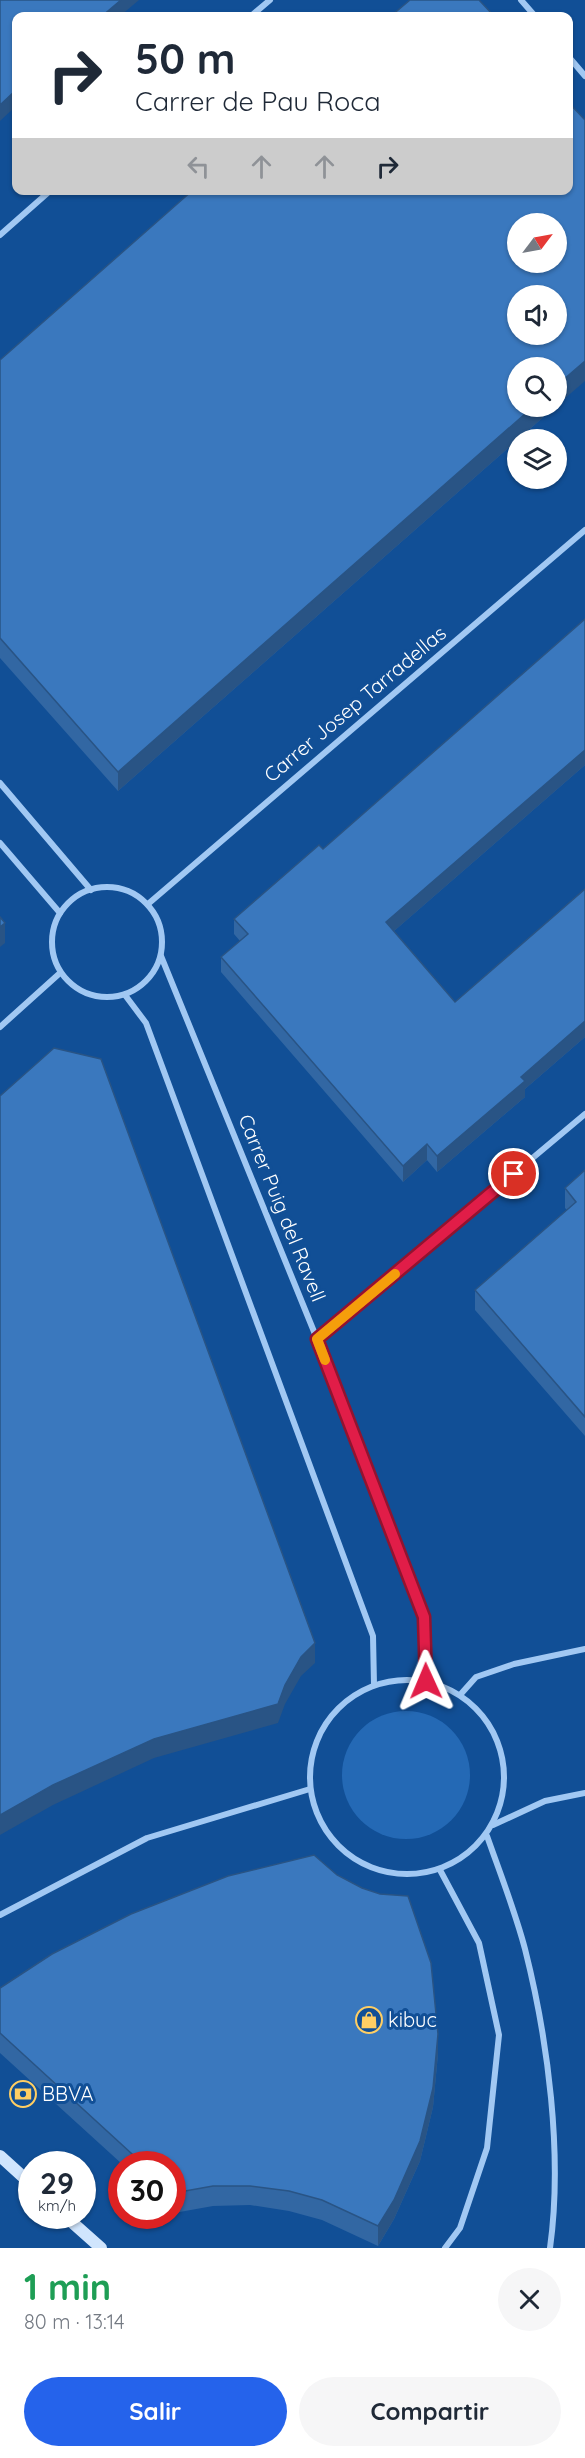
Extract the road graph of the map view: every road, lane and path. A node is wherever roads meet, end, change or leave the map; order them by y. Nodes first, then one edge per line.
1 (270, 0) edge
2 (521, 0) edge
3 (256, 12) edge
4 (532, 12) edge
5 (573, 63) edge
6 (585, 76) edge
7 (45, 195) edge
8 (0, 235) edge
9 (585, 530) edge
10 (0, 783) edge
11 (0, 843) edge
12 (91, 890) junction
13 (148, 904) junction
14 (60, 913) junction
15 (161, 956) junction
16 (60, 973) junction
17 (125, 995) junction
18 (0, 1027) edge
19 (585, 1114) edge
20 (317, 1339) junction
21 (585, 1649) edge
22 (426, 1681) junction
23 (374, 1685) junction
24 (460, 1695) junction
25 (310, 1789) junction
26 (585, 1793) edge
27 (492, 1826) junction
28 (487, 1836) junction
29 (440, 1870) junction
30 (0, 1916) edge
31 (0, 2156) edge
32 (18, 2172) edge
33 (80, 2229) edge
34 (101, 2248) edge
35 (445, 2248) edge
36 (550, 2248) edge

1 - 3 street
2 - 4 street
5 - 6 street
7 - 8 street
9 - 13 street, Carrer Josep Tarradellas
10 - 12 street
11 - 14 street
12 - 13 street
12 - 14 street
13 - 15 street
14 - 16 street
15 - 17 street
15 - 20 street, Carrer Puig del Ravell
16 - 17 street
16 - 18 street
17 - 23 street
19 - 20 street
20 - 22 street, Carrer Puig del Ravell
21 - 24 street
22 - 23 street
22 - 24 street
23 - 25 street
24 - 27 street
25 - 29 street
25 - 30 street
26 - 27 street
27 - 28 street
28 - 29 street
28 - 36 street
29 - 35 street
31 - 32 main road
33 - 34 main road

